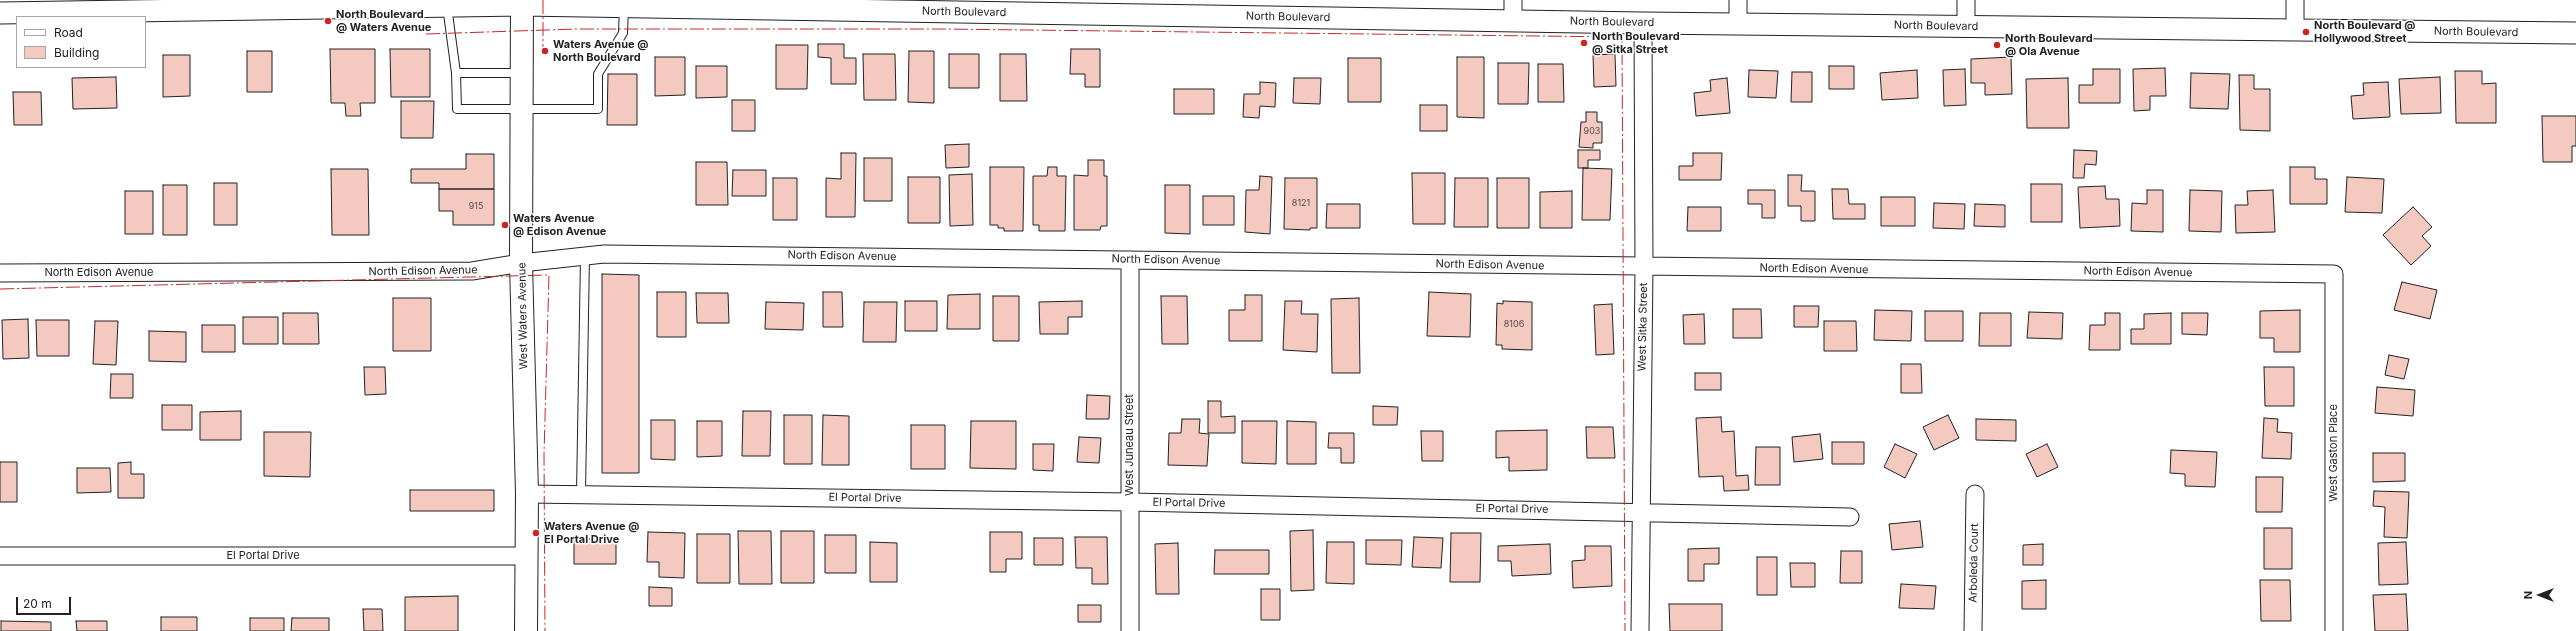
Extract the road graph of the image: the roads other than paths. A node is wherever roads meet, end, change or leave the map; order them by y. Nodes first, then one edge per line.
1 (1738, 0) edge
2 (1966, 0) edge
3 (2295, 0) edge
4 (522, 2) edge
5 (624, 3) edge
6 (447, 6) junction
7 (1513, 10) edge
8 (0, 13) edge
9 (1643, 23) junction
10 (1738, 24) junction
11 (1966, 26) junction
12 (2295, 30) junction
13 (2576, 33) edge
14 (456, 73) junction
15 (522, 73) junction
16 (522, 109) junction
17 (585, 256) junction
18 (1130, 260) junction
19 (521, 263) junction
20 (1644, 268) junction
21 (0, 273) edge
22 (2334, 274) joint
23 (581, 493) junction
24 (527, 494) junction
25 (1974, 494) dead end
26 (1130, 502) junction
27 (1642, 511) junction
28 (1850, 517) dead end
29 (0, 556) edge
30 (526, 556) junction
31 (526, 631) edge
32 (1130, 631) edge
33 (1640, 631) edge
34 (1973, 631) edge
35 (2334, 631) edge

1 - 10 street
2 - 11 street
3 - 12 street
4 - 5 street, North Boulevard
4 - 6 street, North Boulevard
4 - 15 main road, West Waters Avenue
5 - 7 street, North Boulevard
5 - 16 lane
6 - 8 street, North Boulevard
6 - 14 lane
7 - 9 street, North Boulevard
9 - 10 street, North Boulevard
9 - 20 street, West Sitka Street
10 - 11 street, North Boulevard
11 - 12 street, North Boulevard
12 - 13 street, North Boulevard
14 - 15 lane
14 - 16 lane
15 - 16 main road, West Waters Avenue
16 - 19 main road, West Waters Avenue
17 - 18 street, North Edison Avenue
17 - 19 street, North Edison Avenue
17 - 23 lane
18 - 20 street, North Edison Avenue
18 - 26 street, West Juneau Street
19 - 21 street, North Edison Avenue
19 - 24 main road, West Waters Avenue
20 - 22 street, North Edison Avenue
20 - 27 street, West Sitka Street
22 - 35 street, West Gaston Place
23 - 24 street, El Portal Drive
23 - 26 street, El Portal Drive
24 - 30 main road, West Waters Avenue
25 - 34 street, Arboleda Court
26 - 27 street, El Portal Drive
26 - 32 street, West Juneau Street
27 - 28 street, El Portal Drive
27 - 33 street, West Sitka Street
29 - 30 street, El Portal Drive
30 - 31 main road, West Waters Avenue

